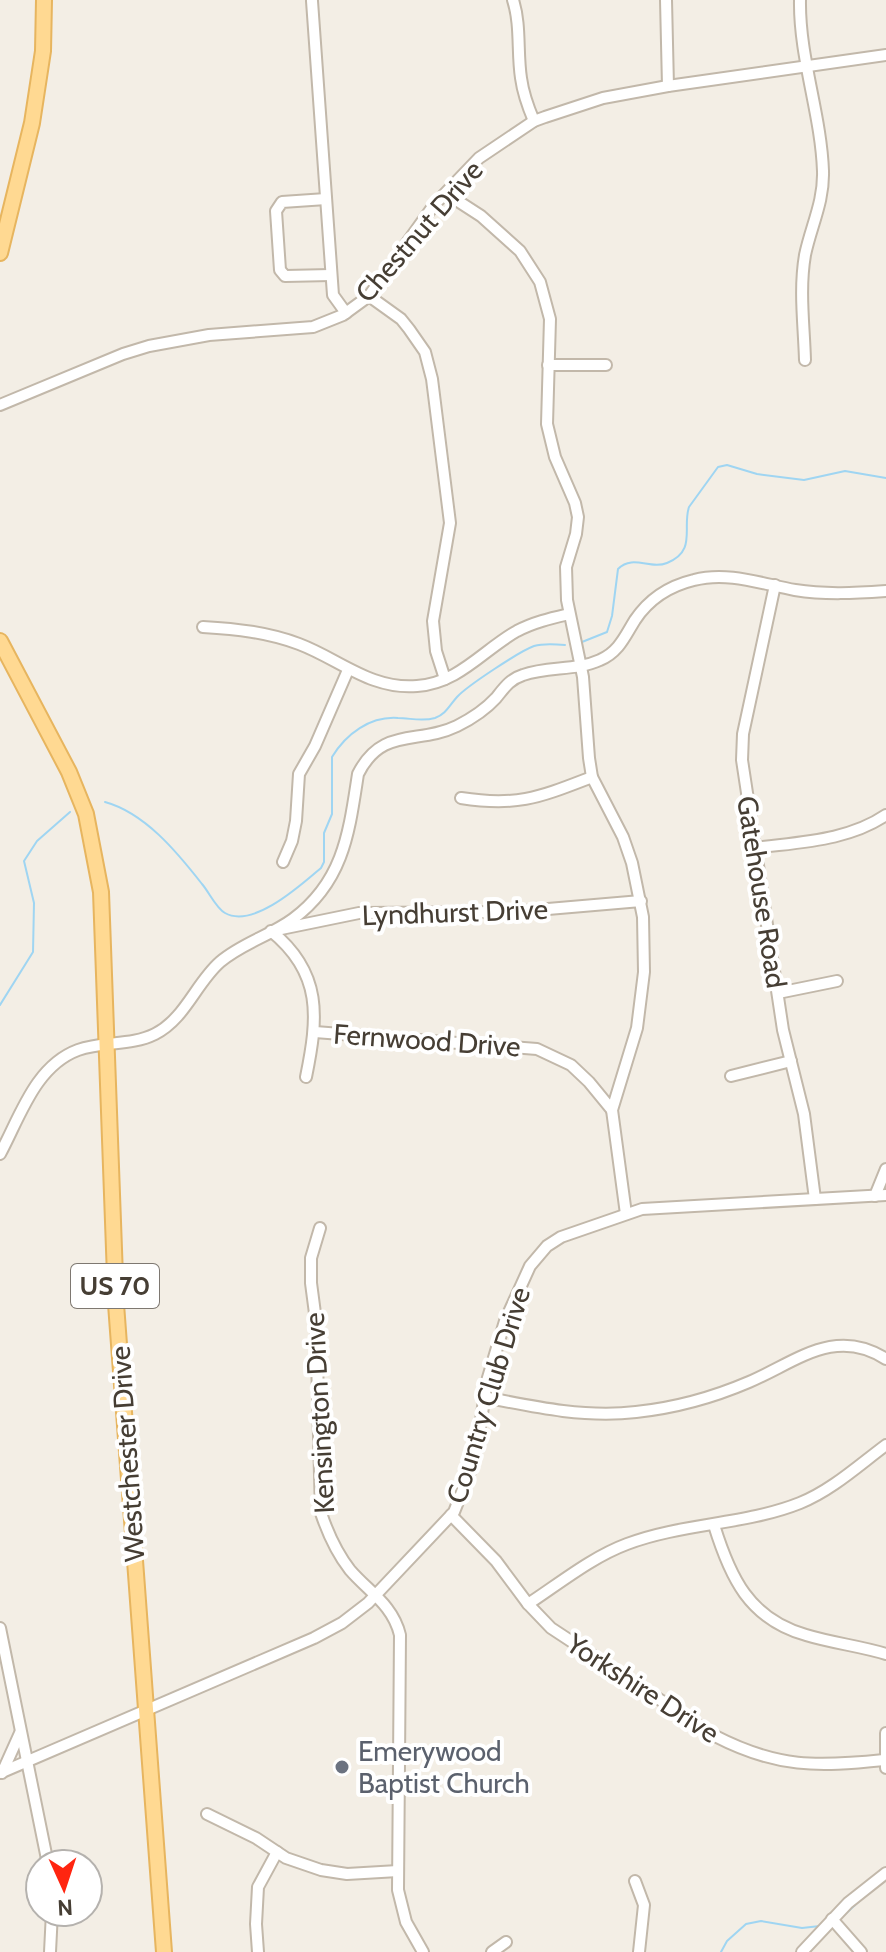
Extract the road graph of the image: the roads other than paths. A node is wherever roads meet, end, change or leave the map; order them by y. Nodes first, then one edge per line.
1 (44, 0) edge
2 (513, 0) edge
3 (666, 0) edge
4 (800, 0) edge
5 (312, 1) edge
6 (886, 55) edge
7 (809, 67) junction
8 (668, 86) junction
9 (534, 121) junction
10 (447, 194) junction
11 (326, 199) junction
12 (0, 253) edge
13 (331, 275) junction
14 (369, 296) junction
15 (346, 313) junction
16 (805, 360) dead end
17 (548, 365) junction
18 (606, 365) dead end
19 (0, 405) edge
20 (775, 585) junction
21 (886, 591) edge
22 (569, 614) junction
23 (203, 627) dead end
24 (0, 641) edge
25 (581, 666) junction
26 (348, 670) junction
27 (445, 679) junction
28 (592, 777) junction
29 (461, 798) dead end
30 (886, 815) edge
31 (755, 848) junction
32 (283, 862) dead end
33 (641, 901) junction
34 (271, 931) junction
35 (837, 981) dead end
36 (778, 993) junction
37 (315, 1032) junction
38 (106, 1046) junction
39 (791, 1061) junction
40 (731, 1076) dead end
41 (306, 1077) dead end
42 (612, 1110) junction
43 (0, 1154) edge
44 (886, 1169) edge
45 (880, 1196) edge
46 (815, 1199) junction
47 (626, 1214) junction
48 (320, 1228) dead end
49 (886, 1359) edge
50 (484, 1397) junction
51 (886, 1445) edge
52 (451, 1515) junction
53 (714, 1525) junction
54 (376, 1595) junction
55 (528, 1604) junction
56 (0, 1628) edge
57 (886, 1654) edge
58 (145, 1710) junction
59 (20, 1732) junction
60 (886, 1733) edge
61 (26, 1762) junction
62 (885, 1764) edge
63 (1, 1773) edge
64 (207, 1814) dead end
65 (45, 1848) edge
66 (277, 1852) junction
67 (398, 1871) junction
68 (886, 1873) edge
69 (635, 1881) dead end
70 (832, 1919) junction
71 (51, 1928) edge
72 (506, 1942) dead end
73 (50, 1952) edge
74 (164, 1952) edge
75 (258, 1952) edge
76 (423, 1952) edge
77 (492, 1952) edge
78 (639, 1952) edge
79 (802, 1952) edge
80 (861, 1952) edge

1 - 12 main road
2 - 9 street
3 - 8 street
4 - 7 street
5 - 11 street
6 - 7 street, Chestnut Drive
7 - 8 street, Chestnut Drive
7 - 16 street
8 - 9 street, Chestnut Drive
9 - 10 street, Chestnut Drive
10 - 14 street, Chestnut Drive
10 - 17 street
11 - 13 street
11 - 13 street
13 - 15 street
14 - 15 street, Chestnut Drive
14 - 27 street
15 - 19 street, Chestnut Drive
17 - 18 street
17 - 22 street
20 - 21 street
20 - 25 street
20 - 31 street, Gatehouse Road
22 - 25 street
22 - 27 street
23 - 26 street
24 - 38 main road, Westchester Drive / US 70
25 - 28 street
25 - 34 street
26 - 27 street
26 - 32 street
28 - 29 street
28 - 33 street
30 - 31 street
31 - 36 street, Gatehouse Road
33 - 34 street, Lyndhurst Drive
33 - 42 street
34 - 37 street
34 - 38 street
35 - 36 street
36 - 39 street, Gatehouse Road
37 - 41 street
37 - 42 street, Fernwood Drive
38 - 43 street
38 - 58 main road, Westchester Drive / US 70
39 - 40 street
39 - 46 street, Gatehouse Road
42 - 47 street
44 - 45 street
45 - 46 street, Country Club Drive
46 - 47 street, Country Club Drive
47 - 50 street, Country Club Drive
48 - 54 street, Kensington Drive
49 - 50 street
50 - 52 street, Country Club Drive
51 - 53 street
52 - 54 street, Country Club Drive
52 - 55 street, Yorkshire Drive
53 - 55 street
53 - 57 street
54 - 58 street, Country Club Drive
54 - 67 street, Kensington Drive
55 - 62 street, Yorkshire Drive
56 - 59 street
58 - 61 street, Country Club Drive
58 - 74 main road, Westchester Drive / US 70
59 - 61 street
59 - 63 street
60 - 62 street
61 - 63 street, Country Club Drive
61 - 65 street
64 - 66 street
66 - 67 street
66 - 75 street
67 - 76 street, Kensington Drive
68 - 70 street
69 - 78 street
70 - 79 street
70 - 80 street
71 - 73 street
72 - 77 street

